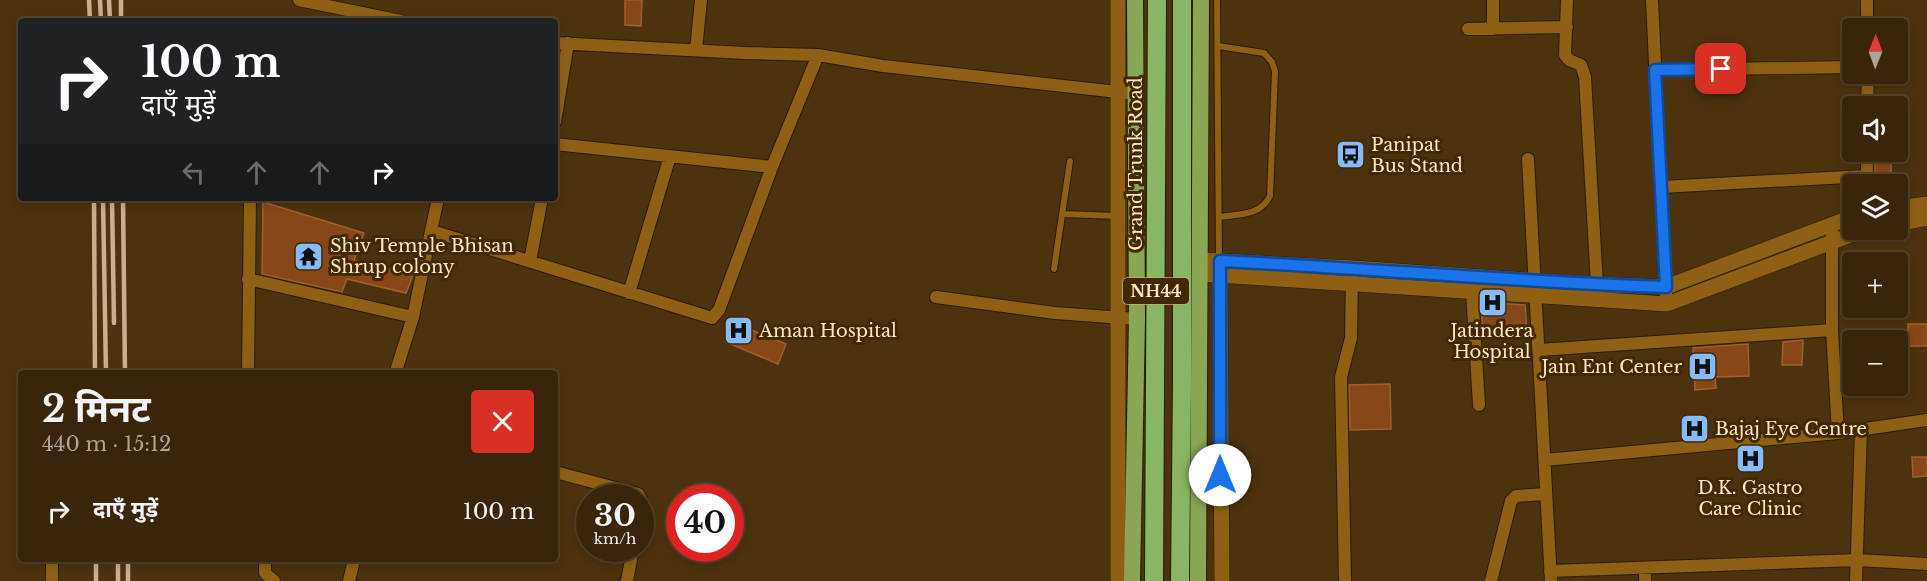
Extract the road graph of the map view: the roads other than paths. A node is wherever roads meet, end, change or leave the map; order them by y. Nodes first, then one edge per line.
1 (299, 0) edge
2 (701, 0) edge
3 (1118, 0) edge
4 (1135, 0) edge
5 (1157, 0) edge
6 (1182, 0) edge
7 (1201, 0) edge
8 (1217, 0) edge
9 (1493, 0) edge
10 (1567, 0) edge
11 (1652, 0) edge
12 (1867, 0) edge
13 (330, 3) edge
14 (389, 18) edge
15 (1867, 18) edge
16 (1567, 27) junction
17 (1468, 29) dead end
18 (1493, 29) junction
19 (561, 43) edge
20 (1218, 46) junction
21 (696, 50) junction
22 (818, 55) junction
23 (1842, 67) edge
24 (1655, 70) junction
25 (558, 82) edge
26 (1118, 92) junction
27 (1136, 93) junction
28 (558, 144) edge
29 (670, 156) junction
30 (1528, 159) dead end
31 (1070, 161) dead end
32 (772, 167) junction
33 (1842, 181) edge
34 (1661, 187) junction
35 (250, 201) edge
36 (437, 201) edge
37 (541, 201) edge
38 (1927, 204) edge
39 (1908, 207) edge
40 (1062, 214) junction
41 (1118, 216) junction
42 (1219, 217) junction
43 (1927, 218) edge
44 (1842, 221) edge
45 (1908, 222) edge
46 (1832, 225) junction
47 (432, 231) junction
48 (1842, 238) edge
49 (1832, 241) junction
50 (530, 261) junction
51 (1201, 267) junction
52 (1220, 268) junction
53 (1352, 268) junction
54 (1054, 269) dead end
55 (248, 279) junction
56 (1352, 284) junction
57 (1597, 285) junction
58 (1666, 287) junction
59 (1536, 289) junction
60 (1472, 292) junction
61 (629, 293) junction
62 (936, 297) dead end
63 (1667, 304) junction
64 (413, 317) junction
65 (1118, 319) junction
66 (1137, 319) junction
67 (1832, 330) junction
68 (1539, 350) junction
69 (248, 370) edge
70 (396, 370) edge
71 (1479, 405) dead end
72 (1927, 420) edge
73 (1861, 430) junction
74 (1838, 433) junction
75 (1545, 460) junction
76 (558, 473) edge
77 (600, 484) edge
78 (1545, 494) junction
79 (1857, 560) junction
80 (52, 562) edge
81 (265, 562) edge
82 (354, 562) edge
83 (631, 562) edge
84 (1927, 564) edge
85 (1645, 568) junction
86 (1550, 576) edge
87 (52, 581) edge
88 (274, 581) edge
89 (349, 581) edge
90 (627, 581) edge
91 (1118, 581) edge
92 (1132, 581) edge
93 (1154, 581) edge
94 (1180, 581) edge
95 (1198, 581) edge
96 (1222, 581) edge
97 (1346, 581) edge
98 (1491, 581) edge
99 (1645, 581) edge
100 (1856, 581) edge

1 - 13 street
2 - 21 street
3 - 26 street
4 - 27 highway
5 - 93 highway, Grand Trunk Road / NH44
6 - 94 highway, NH44
7 - 51 highway
8 - 20 lane
9 - 18 street
10 - 16 street
11 - 24 street
12 - 15 street
13 - 14 street
16 - 18 street
16 - 57 street
17 - 18 street
19 - 21 street
19 - 25 street
20 - 42 lane
20 - 42 lane
21 - 22 street
22 - 26 street
22 - 32 street
23 - 24 street
24 - 34 street
26 - 27 street
26 - 41 street
27 - 66 highway
28 - 29 street
29 - 32 street
29 - 61 street
30 - 59 street
31 - 40 lane
32 - 61 street
33 - 34 street
34 - 58 street
35 - 55 street
36 - 47 street
37 - 50 street
38 - 39 street
40 - 41 lane
40 - 54 lane
41 - 65 street
42 - 52 lane
43 - 45 street
44 - 46 street
46 - 49 street
46 - 58 street
47 - 50 street
47 - 64 street
48 - 49 street
49 - 63 street
49 - 67 street
50 - 61 street
51 - 52 street
51 - 95 highway
52 - 53 street
52 - 56 street
52 - 96 street
53 - 56 street
53 - 59 street
55 - 64 street
55 - 69 street
56 - 60 street
56 - 97 street
57 - 58 street
57 - 59 street
58 - 63 street
59 - 60 street
59 - 63 street
59 - 68 street
60 - 71 street
62 - 65 street
64 - 70 street
65 - 66 street
65 - 91 street
66 - 92 highway
67 - 68 street
67 - 74 street
68 - 75 street
72 - 73 street
73 - 74 street
73 - 79 street
74 - 75 street
75 - 78 street
76 - 77 street
78 - 86 street
78 - 98 street
79 - 84 street
79 - 85 street
79 - 100 street
80 - 87 street
81 - 88 street
82 - 89 street
83 - 90 street
85 - 86 street
85 - 99 street

